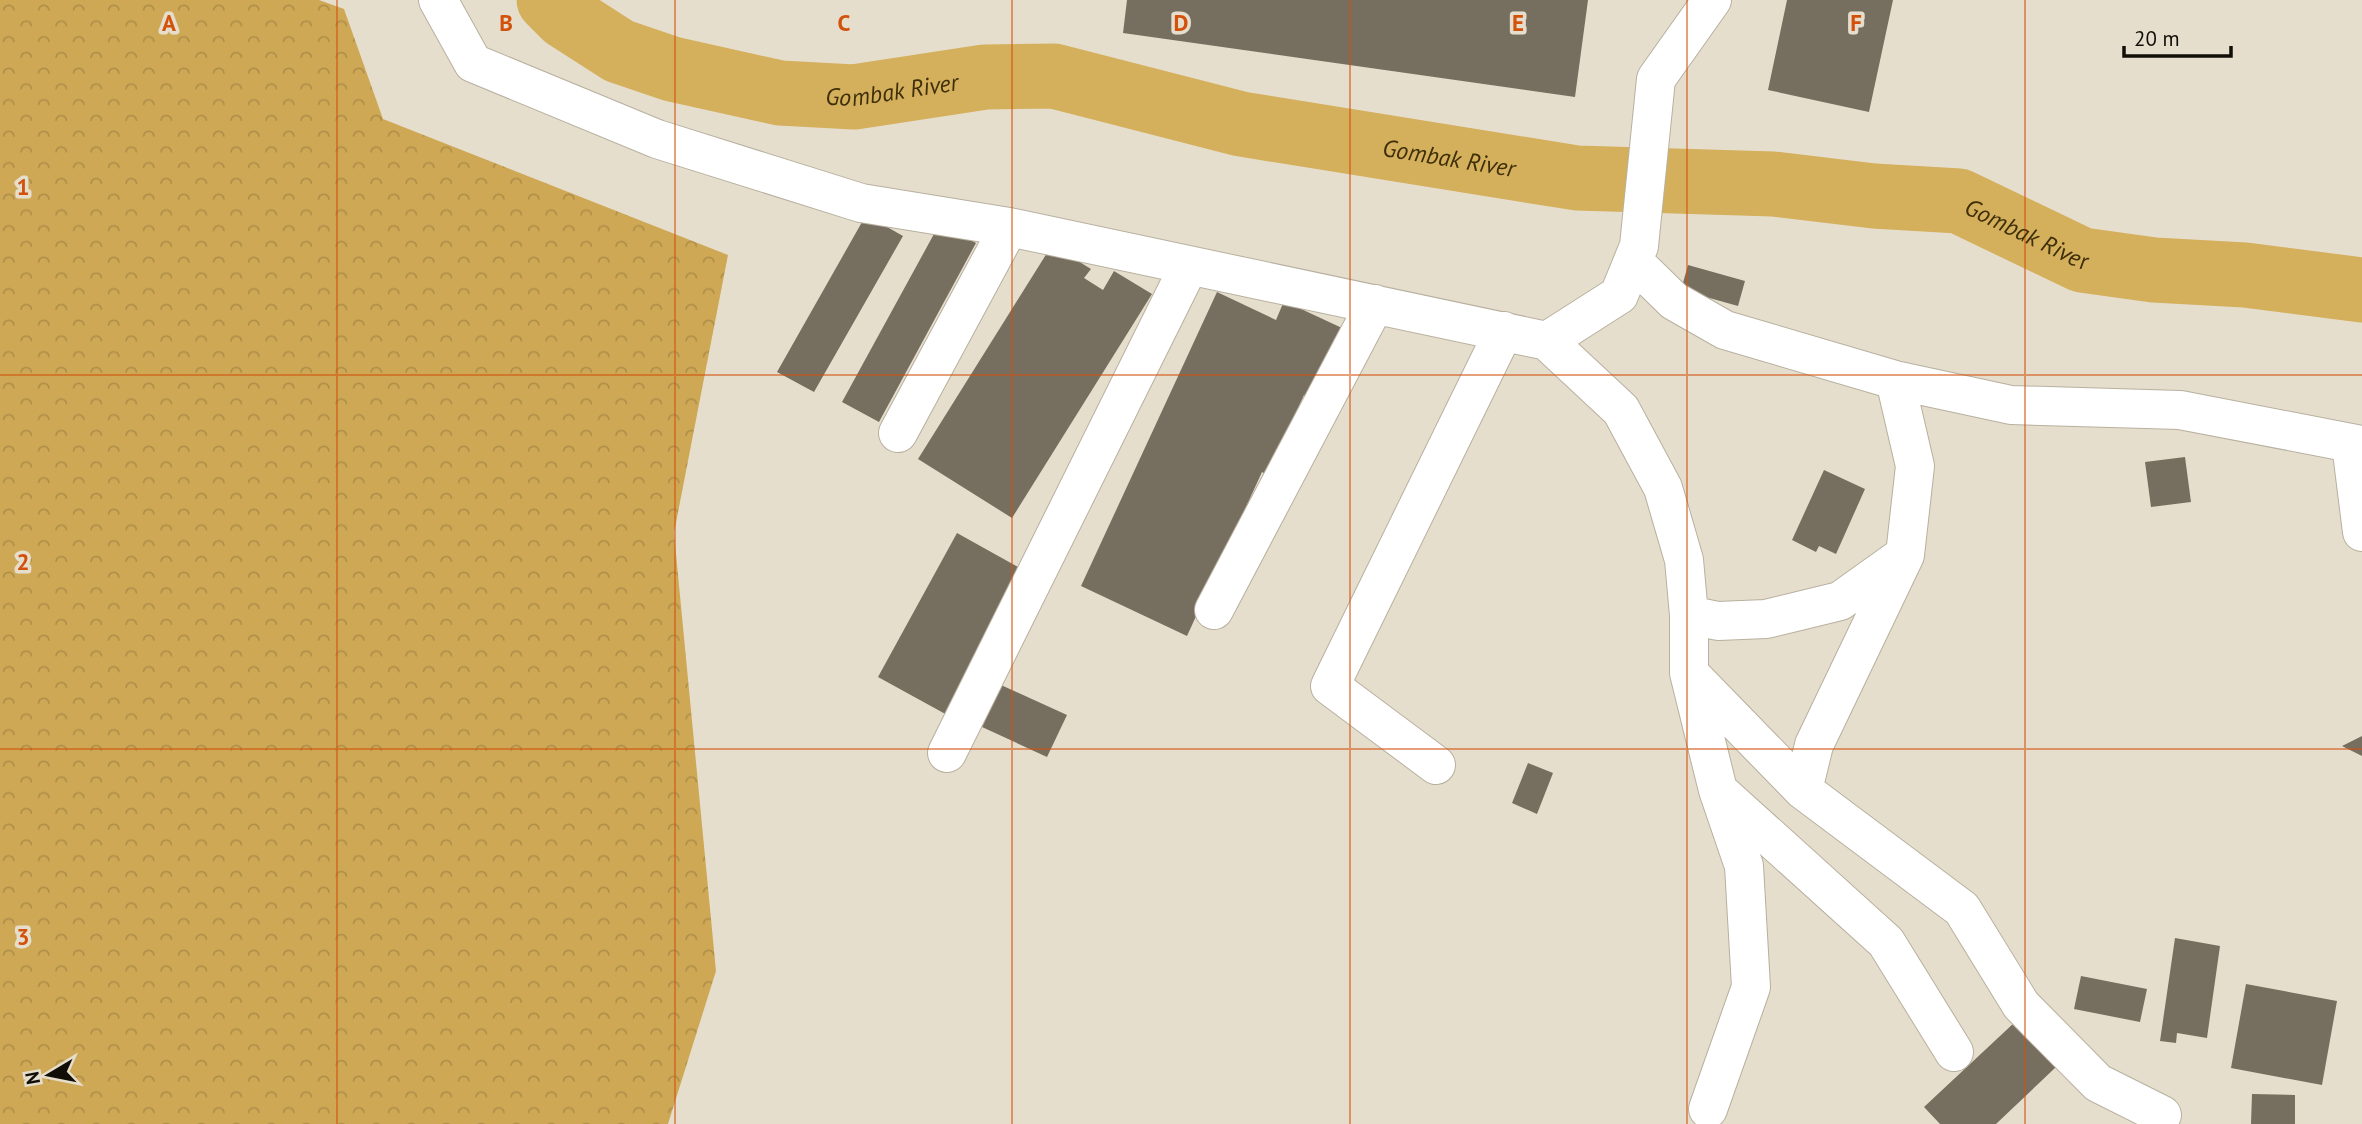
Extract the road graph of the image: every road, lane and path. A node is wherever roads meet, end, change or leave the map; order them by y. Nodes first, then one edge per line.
1 (438, 0) edge
2 (1712, 0) edge
3 (1009, 227) junction
4 (1636, 253) junction
5 (1189, 267) junction
6 (1375, 304) junction
7 (1504, 331) junction
8 (1547, 341) junction
9 (1895, 380) junction
10 (898, 433) dead end
11 (2356, 445) edge
12 (2362, 532) edge
13 (1905, 555) junction
14 (1214, 610) dead end
15 (1689, 615) junction
16 (1689, 673) junction
17 (947, 753) dead end
18 (1436, 765) dead end
19 (1718, 790) junction
20 (1803, 790) junction
21 (1954, 1052) dead end
22 (1708, 1109) dead end
23 (2162, 1115) dead end

1 - 3 street
2 - 4 street
3 - 5 street
3 - 10 street
4 - 8 street
4 - 9 street
5 - 6 street
5 - 17 street
6 - 7 street
6 - 14 street
7 - 8 street
7 - 18 street
8 - 15 street
9 - 11 street
9 - 13 street
11 - 12 street
13 - 15 street
13 - 20 street
15 - 16 street
16 - 19 street
16 - 20 street
19 - 21 street
19 - 22 street
20 - 23 street

